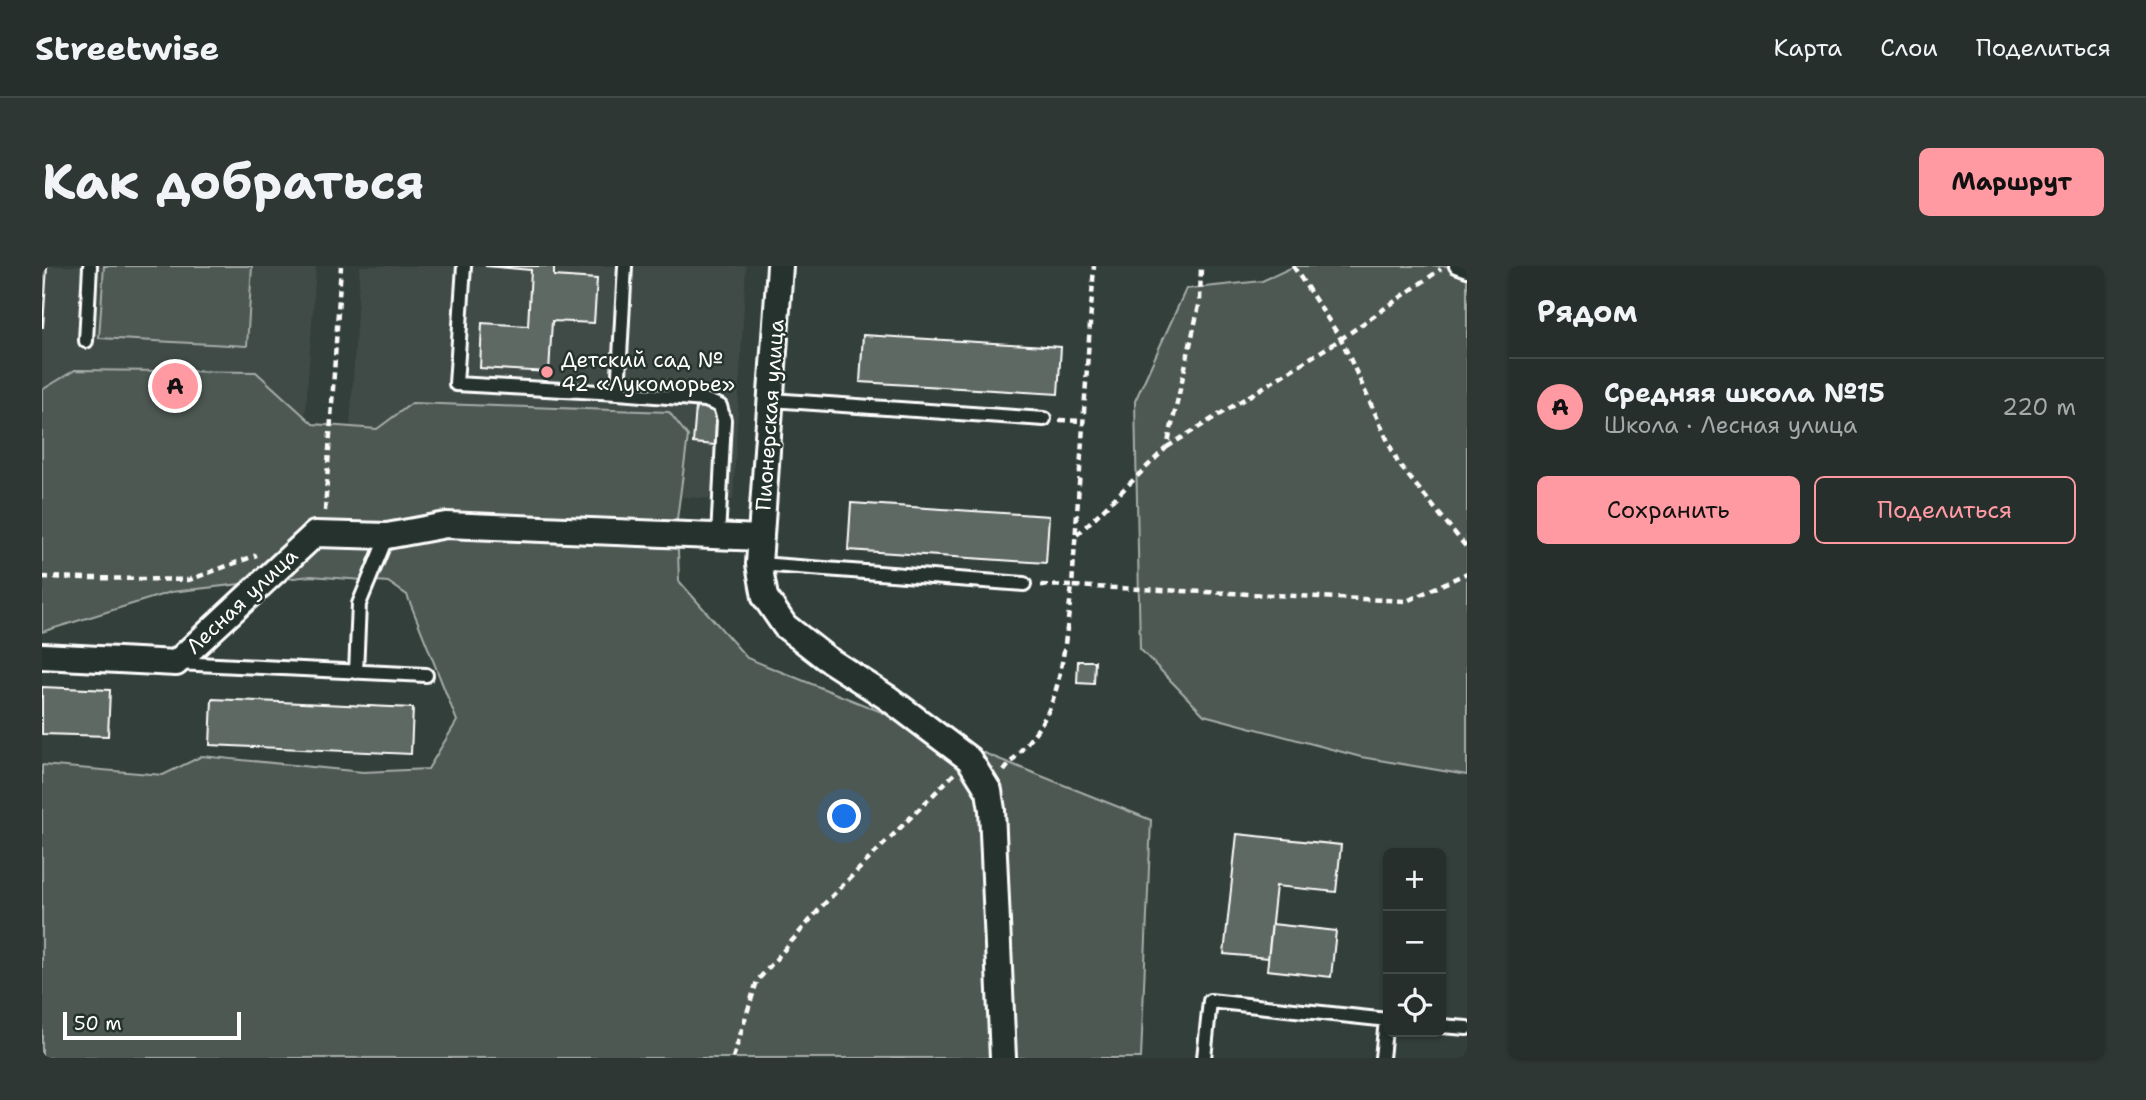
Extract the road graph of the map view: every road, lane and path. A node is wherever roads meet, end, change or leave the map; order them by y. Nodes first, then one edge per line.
1 (90, 266) edge
2 (341, 266) edge
3 (464, 266) edge
4 (625, 266) edge
5 (780, 266) edge
6 (1094, 266) edge
7 (1201, 266) edge
8 (1293, 266) edge
9 (1444, 266) edge
10 (1456, 266) edge
11 (1467, 270) edge
12 (1341, 340) junction
13 (86, 341) dead end
14 (618, 393) junction
15 (771, 400) junction
16 (1044, 419) joint
17 (1084, 421) junction
18 (1167, 447) junction
19 (319, 533) junction
20 (387, 536) junction
21 (1076, 536) junction
22 (718, 537) junction
23 (761, 538) junction
24 (1467, 548) edge
25 (264, 552) dead end
26 (759, 564) junction
27 (1467, 573) edge
28 (42, 577) edge
29 (1024, 584) joint
30 (1072, 586) junction
31 (42, 656) edge
32 (176, 663) junction
33 (356, 672) junction
34 (426, 675) dead end
35 (969, 759) junction
36 (989, 791) junction
37 (1383, 1020) edge
38 (1446, 1026) edge
39 (1467, 1028) edge
40 (1385, 1037) edge
41 (733, 1058) edge
42 (1003, 1058) edge
43 (1204, 1058) edge
44 (1382, 1058) edge

1 - 13 lane
2 - 19 path
3 - 14 lane
4 - 14 lane
5 - 15 street, Пионерская улица
6 - 17 path
7 - 18 path
8 - 12 path
9 - 12 path
10 - 11 lane
12 - 18 path
12 - 24 path
14 - 22 lane
15 - 16 lane
15 - 23 street, Пионерская улица
16 - 17 path
17 - 21 path
18 - 21 path
19 - 20 street
19 - 32 street, Лесная улица
20 - 22 street
20 - 33 lane
21 - 30 path
22 - 23 street
23 - 26 street, Пионерская улица
25 - 28 path
26 - 29 lane
26 - 35 street, Пионерская улица
27 - 30 path
29 - 30 path
30 - 36 path
31 - 32 street, Лесная улица
32 - 33 lane
33 - 34 lane
35 - 36 street
35 - 41 path
36 - 42 street
37 - 43 lane
38 - 39 lane
40 - 44 lane

